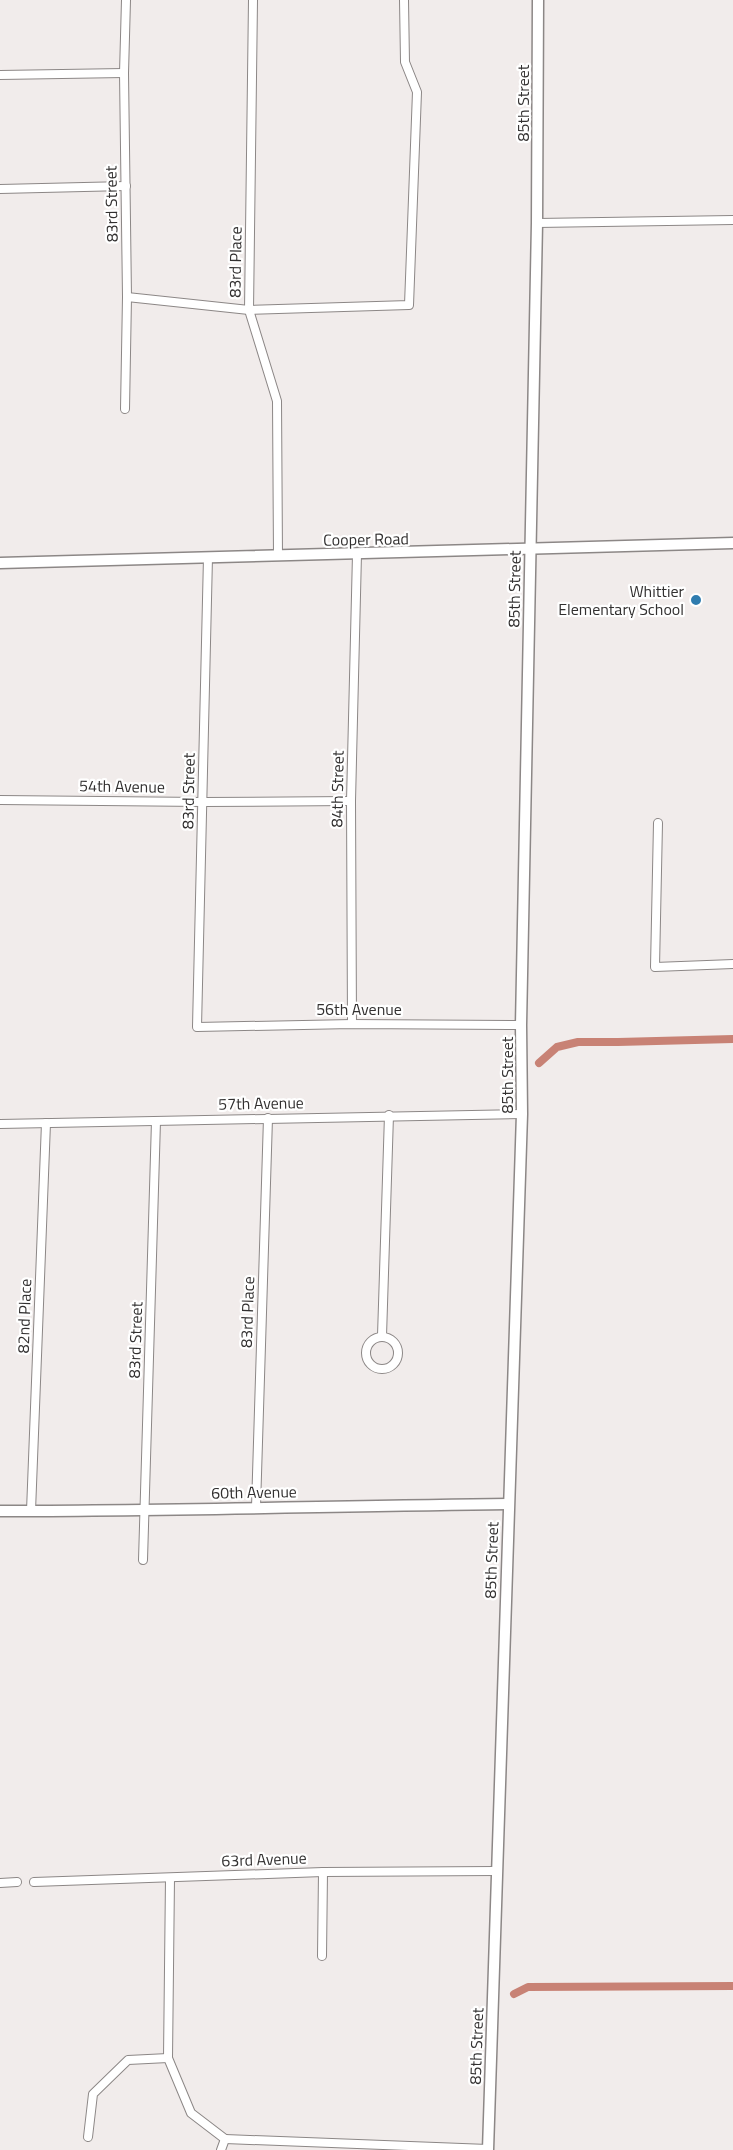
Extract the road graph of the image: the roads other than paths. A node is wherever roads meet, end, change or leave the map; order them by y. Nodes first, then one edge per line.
1 (126, 0) edge
2 (253, 0) edge
3 (404, 0) edge
4 (538, 0) edge
5 (124, 73) junction
6 (0, 75) edge
7 (126, 186) junction
8 (0, 189) edge
9 (733, 219) edge
10 (537, 223) junction
11 (127, 297) junction
12 (249, 310) junction
13 (125, 409) dead end
14 (733, 543) edge
15 (530, 550) junction
16 (357, 554) junction
17 (278, 556) junction
18 (208, 557) junction
19 (0, 563) edge
20 (0, 800) edge
21 (351, 801) junction
22 (203, 802) junction
23 (658, 823) dead end
24 (733, 964) edge
25 (352, 1024) junction
26 (521, 1025) junction
27 (197, 1027) joint
28 (522, 1114) junction
29 (389, 1115) junction
30 (268, 1118) junction
31 (156, 1121) junction
32 (46, 1123) junction
33 (0, 1124) edge
34 (382, 1336) dead end
35 (508, 1504) junction
36 (256, 1507) junction
37 (0, 1511) edge
38 (31, 1511) junction
39 (145, 1511) junction
40 (143, 1560) dead end
41 (496, 1871) junction
42 (323, 1872) junction
43 (170, 1878) junction
44 (17, 1882) dead end
45 (34, 1882) dead end
46 (0, 1883) edge
47 (322, 1956) dead end
48 (168, 2058) junction
49 (88, 2137) dead end
50 (225, 2139) junction
51 (221, 2150) edge
52 (488, 2150) edge

1 - 5 street, 83rd Street
2 - 12 street, 83rd Place
3 - 12 street
4 - 10 street, 85th Street
5 - 6 street
5 - 7 street, 83rd Street
7 - 8 street
7 - 11 street, 83rd Street
9 - 10 street
10 - 15 street, 85th Street
11 - 12 street
11 - 13 street, 83rd Street
12 - 17 street, 83rd Place
14 - 15 street, Cooper Road
15 - 16 street, Cooper Road
15 - 26 street, 85th Street
16 - 17 street, Cooper Road
16 - 21 street, 84th Street
17 - 18 street, Cooper Road
18 - 19 street, Cooper Road
18 - 22 street, 83rd Street
20 - 22 street, 54th Avenue
21 - 22 street, 54th Avenue
21 - 25 street, 84th Street
22 - 27 street, 83rd Street
23 - 24 street
25 - 26 street, 56th Avenue
25 - 27 street, 56th Avenue
26 - 28 street, 85th Street
28 - 29 street, 57th Avenue
28 - 35 street, 85th Street
29 - 30 street, 57th Avenue
29 - 34 street
30 - 31 street, 57th Avenue
30 - 36 street, 83rd Place
31 - 32 street, 57th Avenue
31 - 39 street, 83rd Street
32 - 33 street, 57th Avenue
32 - 38 street, 82nd Place
35 - 36 street, 60th Avenue
35 - 41 street, 85th Street
36 - 39 street, 60th Avenue
37 - 38 street, 60th Avenue
38 - 39 street, 60th Avenue
39 - 40 street, 83rd Street
41 - 42 street, 63rd Avenue
41 - 52 street, 85th Street
42 - 43 street, 63rd Avenue
42 - 47 street
43 - 45 street, 63rd Avenue
43 - 48 street
44 - 46 street
48 - 49 street
48 - 50 street
50 - 51 street
50 - 52 street

